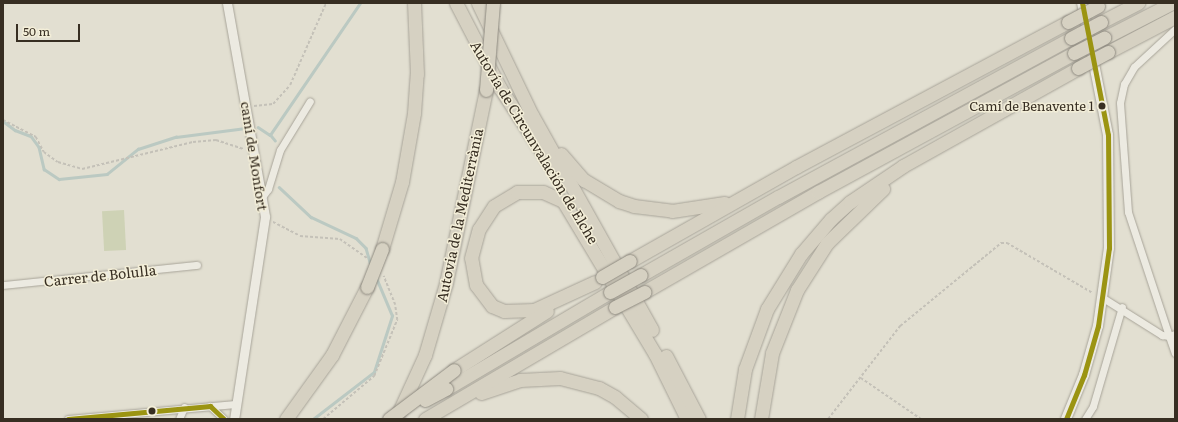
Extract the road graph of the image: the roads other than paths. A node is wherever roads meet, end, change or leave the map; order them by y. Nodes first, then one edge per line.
1 (227, 3) edge
2 (414, 3) edge
3 (456, 3) edge
4 (478, 3) edge
5 (492, 3) edge
6 (1082, 3) edge
7 (1138, 3) edge
8 (1172, 3) edge
9 (1101, 5) edge
10 (1175, 17) edge
11 (1175, 29) edge
12 (310, 101) dead end
13 (532, 115) junction
14 (924, 157) junction
15 (744, 196) junction
16 (262, 197) junction
17 (197, 265) dead end
18 (605, 283) junction
19 (3, 285) edge
20 (1103, 298) junction
21 (1122, 307) junction
22 (1172, 335) edge
23 (1175, 353) edge
24 (458, 399) junction
25 (235, 404) junction
26 (210, 406) junction
27 (184, 407) junction
28 (427, 418) edge
29 (68, 419) edge
30 (179, 419) edge
31 (224, 419) edge
32 (234, 419) edge
33 (286, 419) edge
34 (390, 419) edge
35 (395, 419) edge
36 (641, 419) edge
37 (687, 419) edge
38 (699, 419) edge
39 (737, 419) edge
40 (761, 419) edge
41 (1066, 419) edge
42 (1085, 419) edge

1 - 16 street, camí de Monfort
2 - 33 highway, bridge
3 - 18 highway, Autovía de Circunvalación de Elche
4 - 13 highway, Autovía de Circunvalación de Elche
5 - 35 highway, Autovia de la Mediterrània, bridge
6 - 20 main road
7 - 18 highway, bridge
8 - 24 highway, bridge
9 - 15 highway, bridge
10 - 14 highway, bridge
11 - 22 street
12 - 16 street
13 - 15 highway
13 - 38 highway
14 - 39 highway
14 - 40 highway
15 - 18 highway, bridge
16 - 25 street, camí de Monfort
17 - 19 street, Carrer de Bolulla
18 - 18 highway
18 - 34 highway, bridge
18 - 34 highway, bridge
18 - 37 highway
20 - 21 street
20 - 41 main road
21 - 22 street
21 - 42 street
22 - 23 street
24 - 28 highway
24 - 36 highway
25 - 26 street
25 - 32 street, camí de Monfort
26 - 27 street
26 - 31 street
27 - 29 street
27 - 30 street

